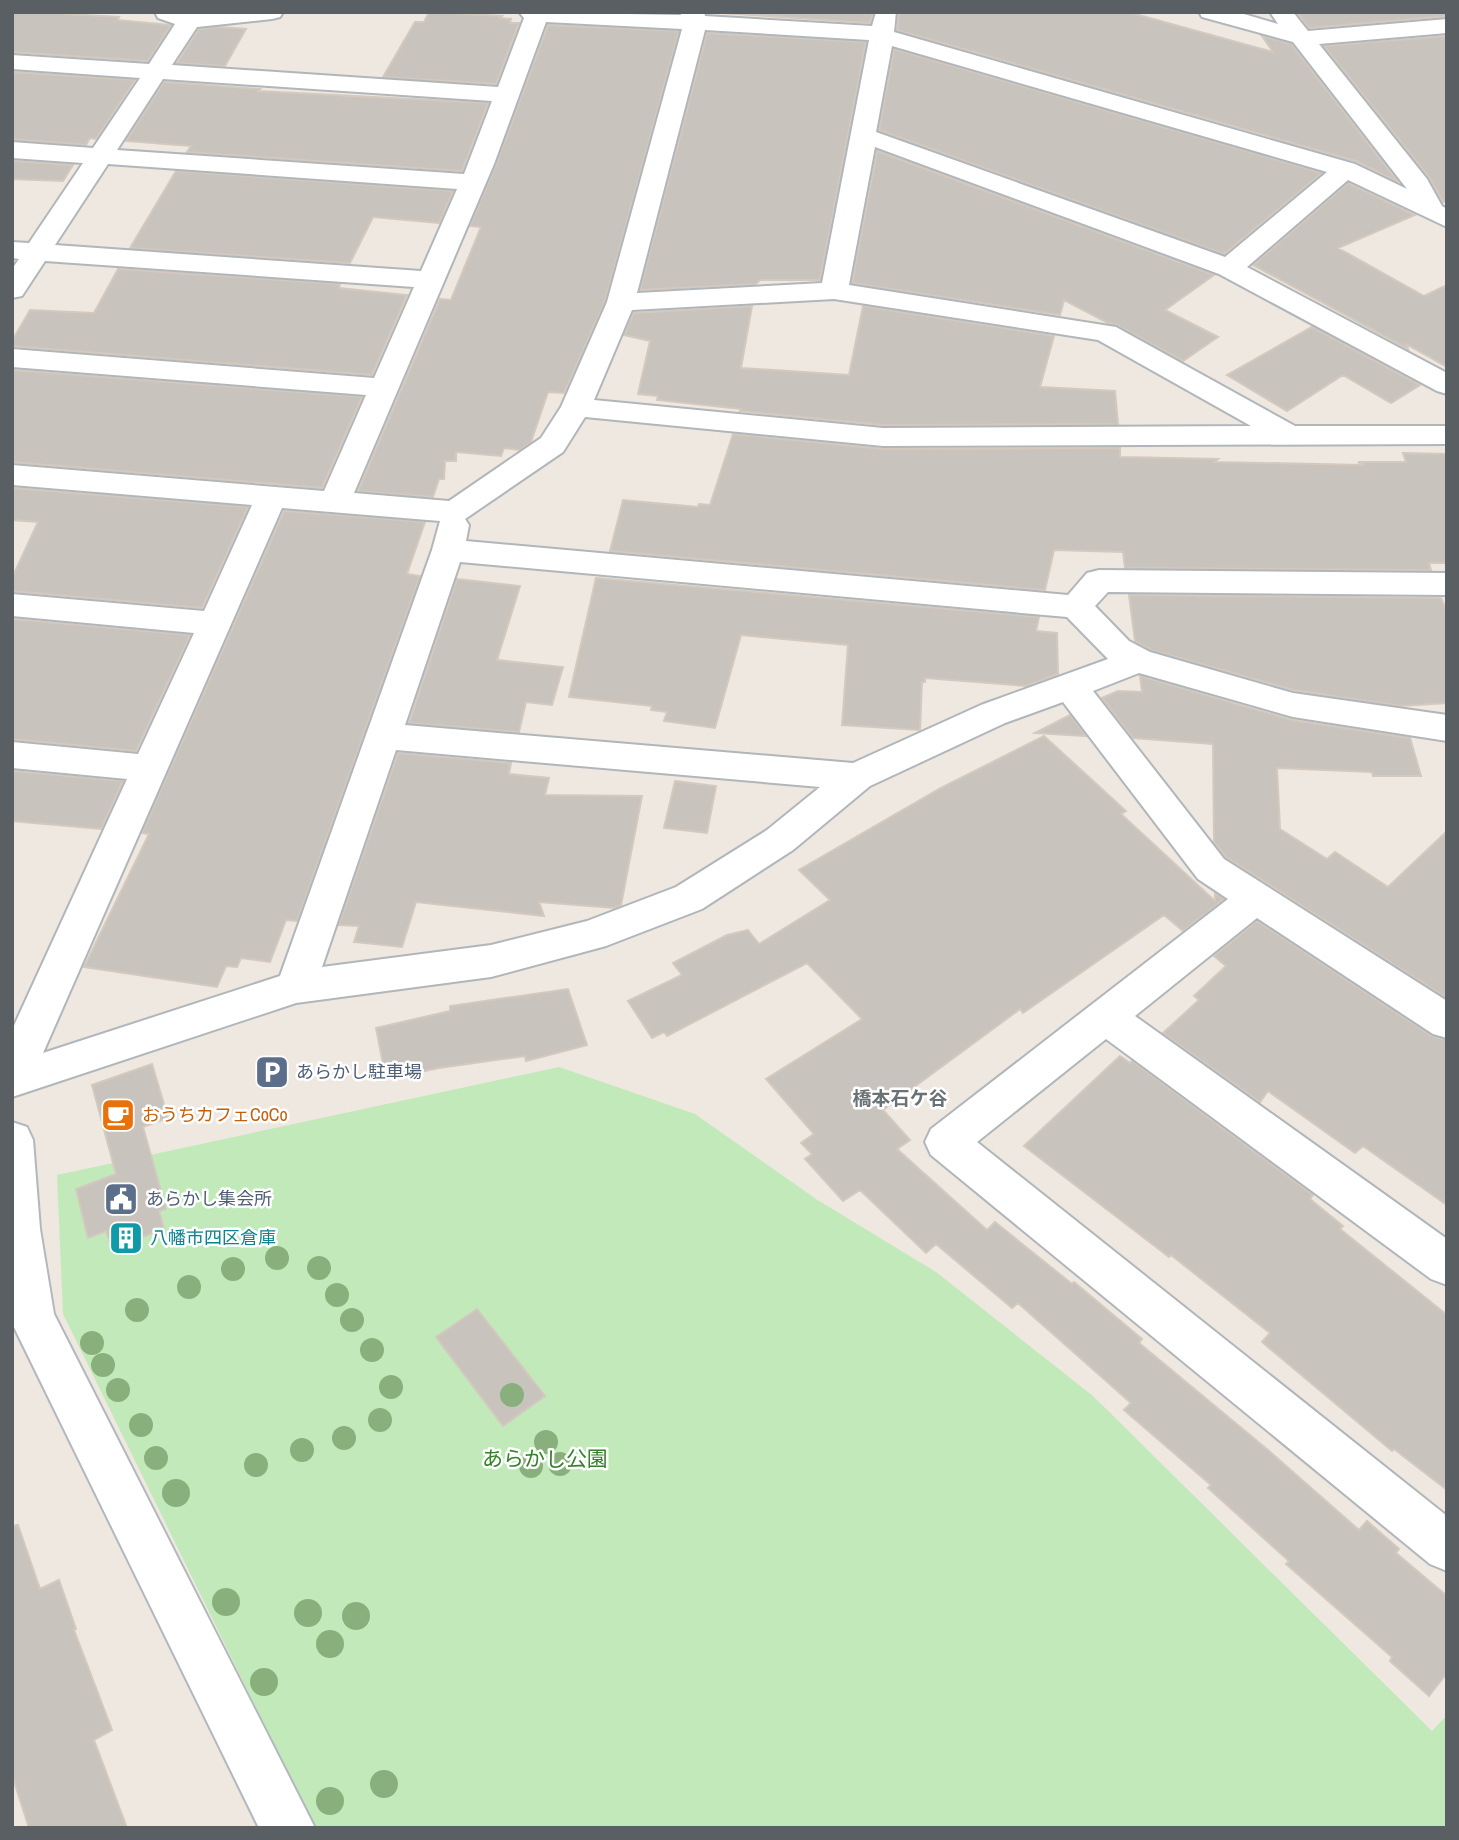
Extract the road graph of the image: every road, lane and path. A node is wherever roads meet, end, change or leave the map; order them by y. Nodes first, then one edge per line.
1 (164, 12) edge
2 (272, 12) edge
3 (886, 12) edge
4 (1210, 12) edge
5 (1282, 12) edge
6 (533, 14) edge
7 (693, 18) edge
8 (189, 20) junction
9 (1447, 26) edge
10 (881, 38) junction
11 (1303, 38) junction
12 (12, 62) edge
13 (155, 72) junction
14 (507, 95) junction
15 (861, 137) junction
16 (12, 150) edge
17 (100, 156) junction
18 (1346, 169) junction
19 (474, 182) junction
20 (1438, 214) edge
21 (25, 251) edge
22 (1229, 268) junction
23 (431, 280) junction
24 (12, 290) edge
25 (834, 291) junction
26 (621, 302) junction
27 (12, 358) edge
28 (1447, 385) edge
29 (384, 388) junction
30 (576, 407) junction
31 (1289, 435) junction
32 (1447, 435) edge
33 (12, 474) edge
34 (271, 496) junction
35 (335, 502) junction
36 (455, 512) junction
37 (448, 550) junction
38 (1447, 584) edge
39 (12, 605) edge
40 (1076, 607) junction
41 (214, 623) junction
42 (1138, 661) junction
43 (1070, 686) junction
44 (1447, 728) edge
45 (383, 736) junction
46 (12, 755) edge
47 (150, 768) junction
48 (858, 777) junction
49 (1256, 898) junction
50 (296, 987) junction
51 (1105, 1017) junction
52 (1447, 1022) edge
53 (12, 1078) edge
54 (12, 1140) edge
55 (1447, 1265) edge
56 (22, 1319) edge
57 (1447, 1547) edge
58 (288, 1828) edge

1 - 8 street
2 - 8 street
3 - 10 street
4 - 11 street
5 - 11 street
6 - 7 street
6 - 14 street
7 - 10 street
7 - 26 street
8 - 13 street
9 - 11 street
10 - 15 street
10 - 18 street
11 - 20 street
12 - 13 street
13 - 14 street
13 - 17 street
14 - 19 street
15 - 22 street
15 - 25 street
16 - 17 street
17 - 19 street
17 - 21 street
18 - 20 street
18 - 22 street
19 - 23 street
21 - 23 street
21 - 24 street
22 - 28 street
23 - 29 street
25 - 26 street
25 - 31 street
26 - 30 street
27 - 29 street
29 - 35 street
30 - 31 street
30 - 36 street
31 - 32 street
33 - 34 street
34 - 35 street
34 - 41 street
35 - 36 street
36 - 37 street
37 - 40 street
37 - 45 street
38 - 40 street
39 - 41 street
40 - 42 street
41 - 47 street
42 - 43 street
42 - 44 street
43 - 48 street
43 - 49 street
45 - 48 street
45 - 50 street
46 - 47 street
47 - 53 street
48 - 50 street
49 - 51 street
49 - 52 street
50 - 53 street
51 - 55 street
51 - 57 street
54 - 56 street
56 - 58 street

